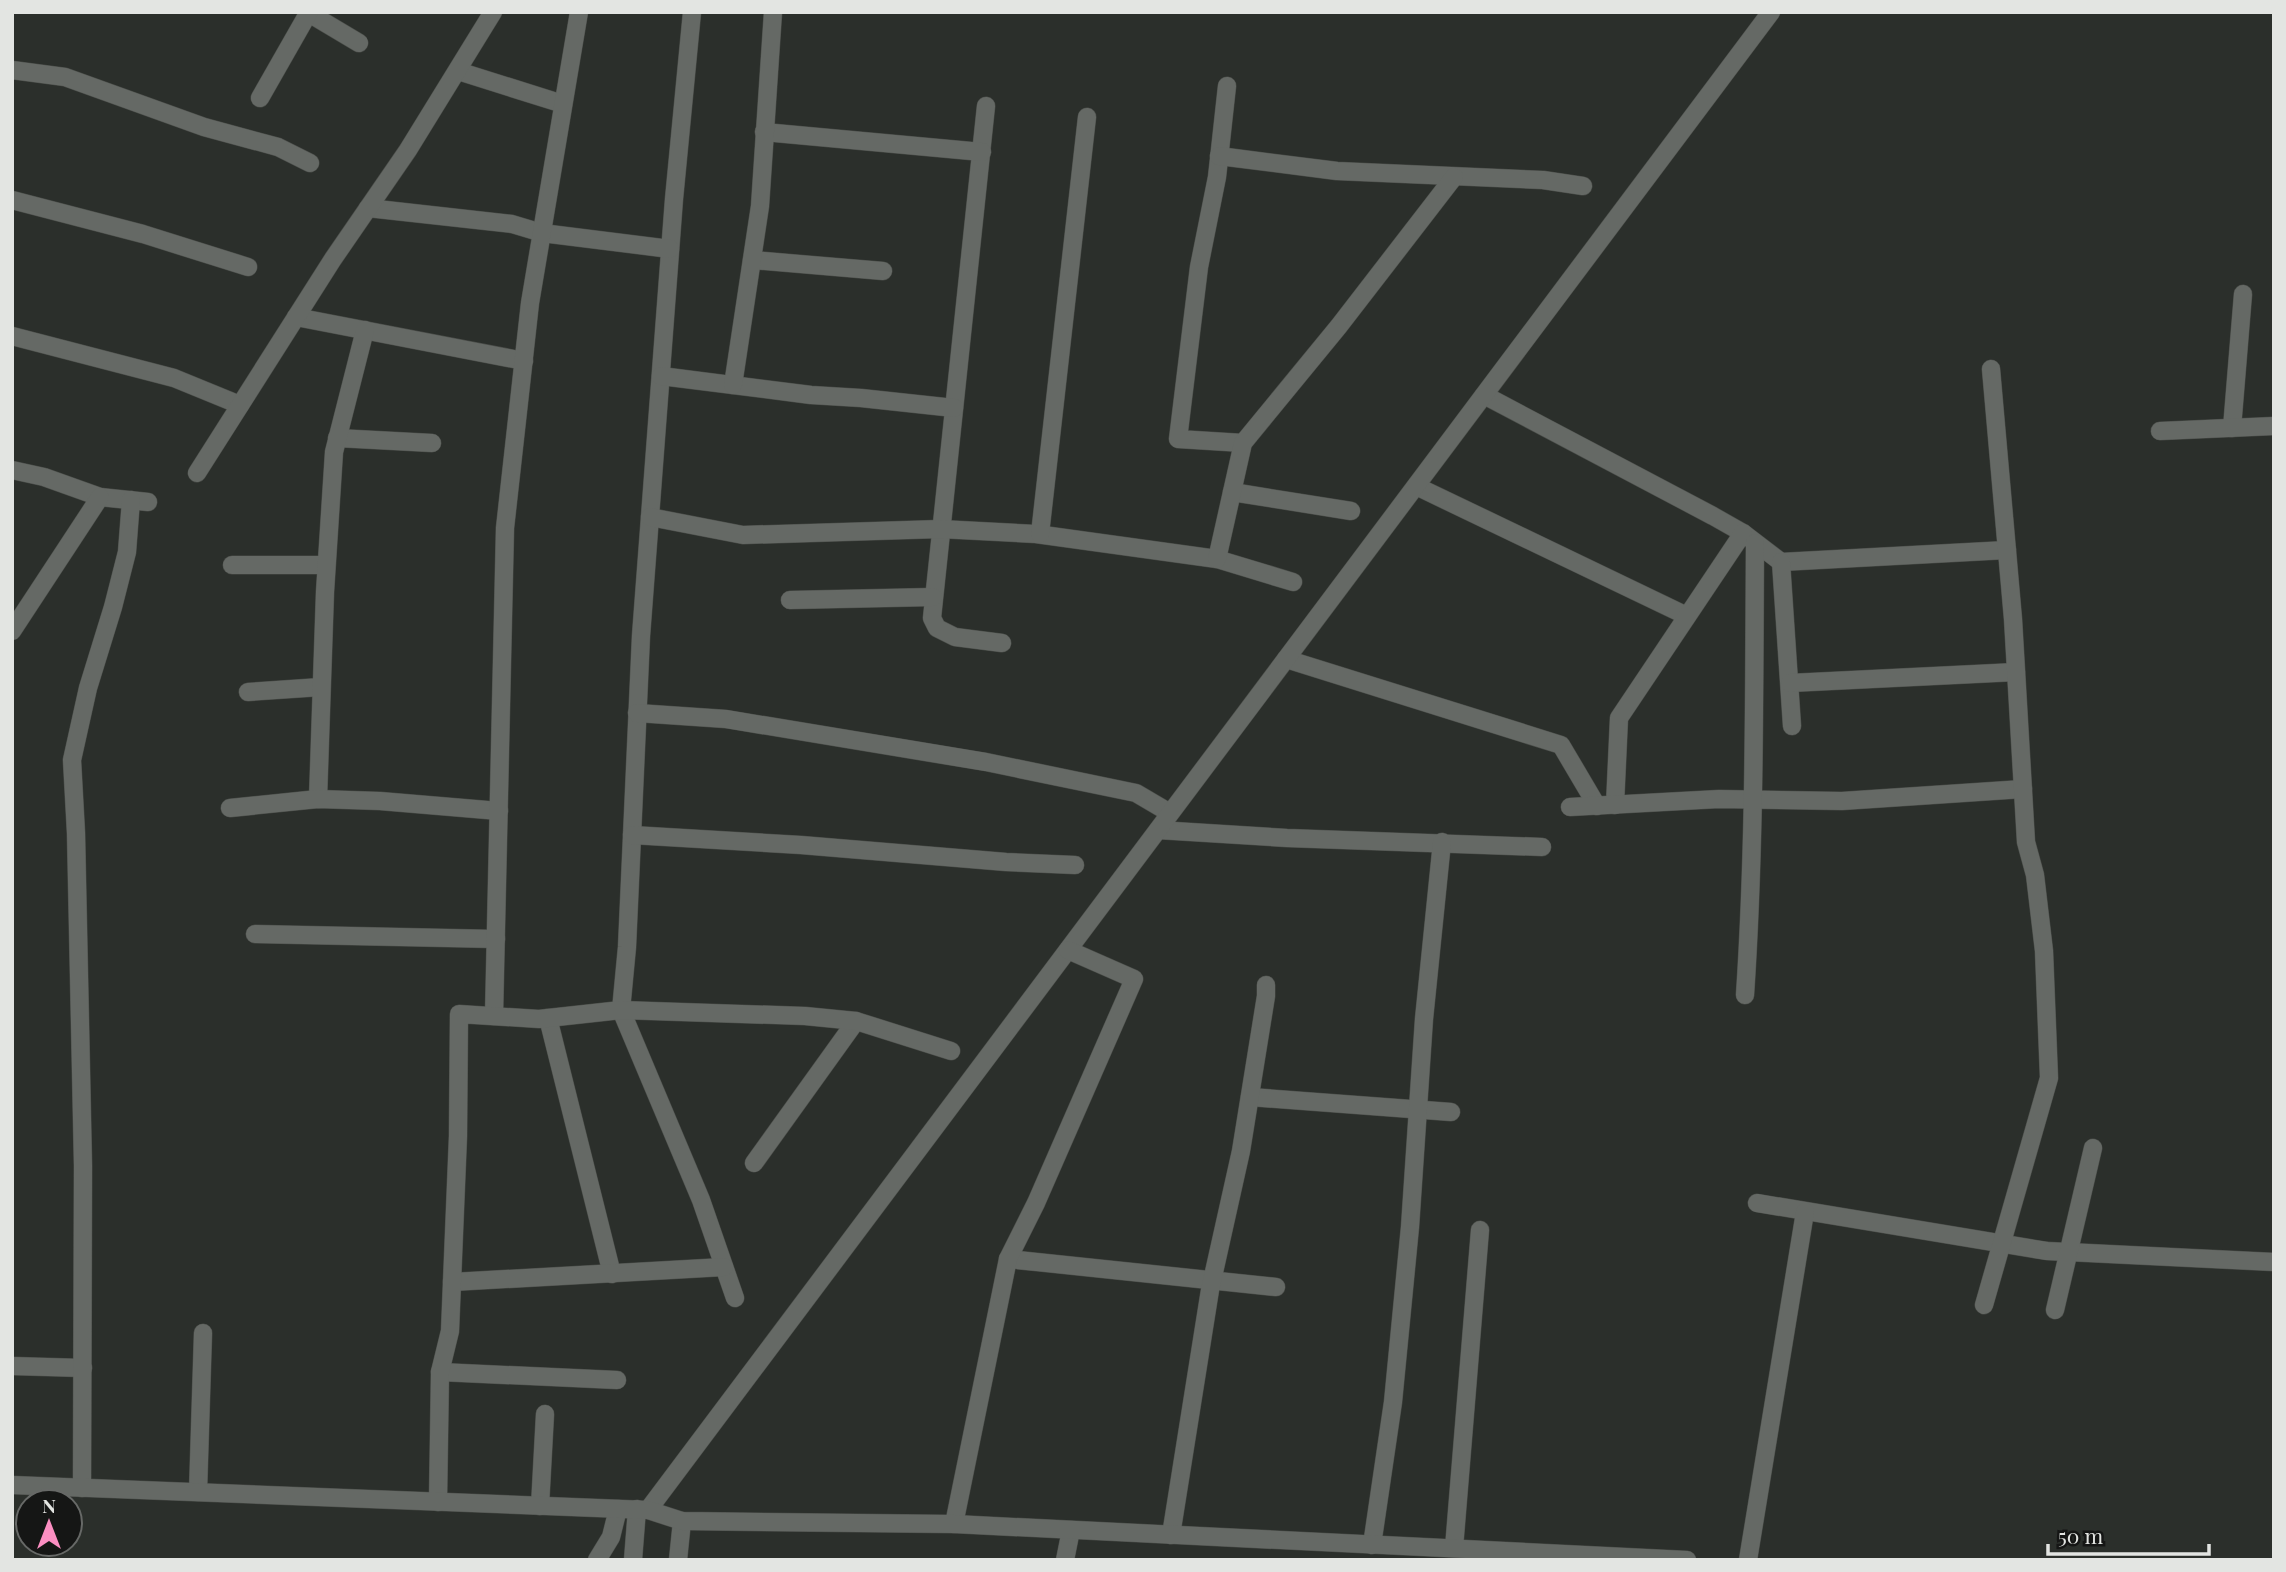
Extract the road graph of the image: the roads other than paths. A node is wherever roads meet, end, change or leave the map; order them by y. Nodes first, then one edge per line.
1 (308, 12) edge
2 (493, 12) edge
3 (579, 12) edge
4 (692, 12) edge
5 (773, 12) edge
6 (1771, 12) edge
7 (359, 43) dead end
8 (12, 70) edge
9 (458, 71) junction
10 (1227, 86) dead end
11 (260, 98) dead end
12 (564, 104) junction
13 (986, 106) dead end
14 (1087, 117) dead end
15 (764, 132) junction
16 (982, 152) junction
17 (1219, 156) junction
18 (310, 163) dead end
19 (1454, 177) junction
20 (1583, 186) dead end
21 (12, 200) edge
22 (368, 208) junction
23 (542, 233) junction
24 (670, 249) junction
25 (752, 260) junction
26 (248, 267) dead end
27 (883, 271) dead end
28 (2243, 295) dead end
29 (296, 317) junction
30 (365, 330) junction
31 (12, 336) edge
32 (524, 360) junction
33 (1991, 369) dead end
34 (661, 376) junction
35 (733, 385) junction
36 (1484, 395) junction
37 (240, 405) junction
38 (954, 408) junction
39 (2274, 426) edge
40 (2232, 428) junction
41 (2160, 431) dead end
42 (337, 438) junction
43 (432, 443) dead end
44 (1243, 443) junction
45 (12, 470) edge
46 (197, 472) dead end
47 (1416, 486) junction
48 (1232, 492) junction
49 (100, 497) junction
50 (1351, 511) dead end
51 (650, 517) junction
52 (940, 529) junction
53 (1040, 534) junction
54 (1749, 538) junction
55 (2007, 550) junction
56 (1217, 559) junction
57 (1781, 562) junction
58 (232, 565) dead end
59 (326, 565) junction
60 (1293, 582) dead end
61 (933, 597) junction
62 (790, 600) dead end
63 (1687, 616) junction
64 (12, 631) edge
65 (1002, 643) dead end
66 (1286, 659) junction
67 (2016, 672) junction
68 (1790, 683) junction
69 (321, 687) junction
70 (248, 692) dead end
71 (637, 713) junction
72 (1792, 726) dead end
73 (2022, 789) junction
74 (318, 799) junction
75 (1753, 800) junction
76 (1606, 805) junction
77 (1570, 807) dead end
78 (230, 808) dead end
79 (499, 811) junction
80 (1170, 813) junction
81 (1158, 830) junction
82 (632, 835) junction
83 (1442, 842) junction
84 (1542, 847) dead end
85 (1075, 865) dead end
86 (255, 934) dead end
87 (496, 939) junction
88 (1068, 950) junction
89 (1266, 985) dead end
90 (1745, 995) dead end
91 (621, 1010) junction
92 (494, 1016) junction
93 (548, 1018) junction
94 (856, 1021) junction
95 (951, 1051) dead end
96 (1250, 1097) junction
97 (1418, 1111) junction
98 (1451, 1112) dead end
99 (2093, 1148) dead end
100 (754, 1163) dead end
101 (1757, 1203) dead end
102 (1805, 1212) junction
103 (1480, 1230) dead end
104 (2002, 1243) junction
105 (2068, 1252) junction
106 (1008, 1259) junction
107 (2274, 1262) edge
108 (724, 1267) junction
109 (612, 1274) junction
110 (1212, 1281) junction
111 (452, 1282) junction
112 (1276, 1287) dead end
113 (735, 1298) dead end
114 (1984, 1305) dead end
115 (2055, 1310) dead end
116 (203, 1333) dead end
117 (12, 1366) edge
118 (83, 1368) junction
119 (440, 1372) junction
120 (617, 1380) dead end
121 (545, 1414) dead end
122 (12, 1485) edge
123 (82, 1488) joint
124 (84, 1488) edge
125 (198, 1492) junction
126 (438, 1502) junction
127 (540, 1506) junction
128 (618, 1509) junction
129 (642, 1510) junction
130 (682, 1521) junction
131 (954, 1524) junction
132 (1071, 1530) junction
133 (1171, 1535) junction
134 (1372, 1545) junction
135 (1454, 1548) junction
136 (597, 1560) edge
137 (634, 1560) edge
138 (678, 1560) edge
139 (1065, 1560) edge
140 (1687, 1560) edge
141 (1748, 1560) edge

1 - 7 street
1 - 11 street
2 - 9 street
3 - 12 street
4 - 24 street
5 - 15 street
6 - 36 street
8 - 18 street
9 - 12 street
9 - 22 street
10 - 17 street
12 - 23 street
13 - 16 street
14 - 53 street
15 - 16 street
15 - 25 street
16 - 38 street
17 - 19 street
17 - 44 street
19 - 20 street
19 - 44 street
21 - 26 street
22 - 23 street
22 - 29 street
23 - 24 street
23 - 32 street
24 - 34 street
25 - 27 street
25 - 35 street
28 - 40 street
29 - 30 street
29 - 37 street
30 - 32 street
30 - 42 street
31 - 37 street
32 - 79 street
33 - 55 street
34 - 35 street
34 - 51 street
35 - 38 street
36 - 47 street
36 - 54 street
37 - 46 street
38 - 52 street
39 - 40 street
40 - 41 street
42 - 43 street
42 - 59 street
44 - 48 street
45 - 49 street
47 - 63 street
47 - 66 street
48 - 50 street
48 - 56 street
49 - 64 street
49 - 118 street
51 - 52 street
51 - 71 street
52 - 53 street
52 - 61 street
53 - 56 street
54 - 57 street
54 - 63 street
54 - 75 street
55 - 57 street
55 - 67 street
56 - 60 street
57 - 68 street
58 - 59 street
59 - 69 street
61 - 62 street
61 - 65 street
63 - 76 street
66 - 76 street
66 - 80 street
67 - 68 street
67 - 73 street
68 - 72 street
69 - 70 street
69 - 74 street
71 - 80 street
71 - 82 street
73 - 75 street
73 - 104 street
74 - 78 street
74 - 79 street
75 - 76 street
75 - 90 street
76 - 77 street
79 - 87 street
80 - 81 street
81 - 83 street
81 - 88 street
82 - 85 street
82 - 91 street
83 - 84 street
83 - 97 street
86 - 87 street
87 - 92 street
88 - 106 street
88 - 129 street
89 - 96 street
91 - 93 street
91 - 94 street
91 - 108 street
92 - 93 street
92 - 111 street
93 - 109 street
94 - 95 street
94 - 100 street
96 - 97 street
96 - 110 street
97 - 98 street
97 - 134 street
99 - 105 street
101 - 102 street
102 - 104 street
102 - 141 street
103 - 135 street
104 - 105 street
104 - 114 street
105 - 107 street
105 - 115 street
106 - 110 street
106 - 131 street
108 - 109 street
108 - 113 street
109 - 111 street
110 - 112 street
110 - 133 street
111 - 119 street
116 - 125 street
117 - 118 street
118 - 123 street
119 - 120 street
119 - 126 street
121 - 127 street
122 - 123 street
124 - 125 street
125 - 126 street
126 - 127 street
127 - 128 street
128 - 129 street
128 - 136 street
129 - 130 street
129 - 137 street
130 - 131 street
130 - 138 street
131 - 132 street
132 - 133 street
132 - 139 street
133 - 134 street
134 - 135 street
135 - 140 street

